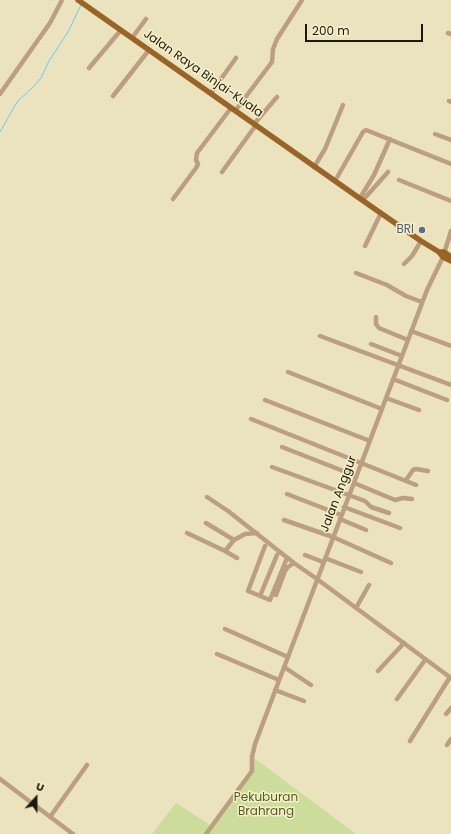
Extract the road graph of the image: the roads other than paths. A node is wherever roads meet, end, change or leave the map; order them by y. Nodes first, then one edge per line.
1 (62, 0) edge
2 (78, 0) edge
3 (302, 0) edge
4 (146, 19) dead end
5 (121, 30) junction
6 (132, 38) junction
7 (149, 50) junction
8 (236, 58) dead end
9 (89, 68) dead end
10 (0, 94) edge
11 (211, 94) junction
12 (112, 96) dead end
13 (277, 97) dead end
14 (343, 105) dead end
15 (233, 109) junction
16 (255, 125) junction
17 (435, 134) dead end
18 (390, 139) junction
19 (451, 140) edge
20 (451, 164) edge
21 (314, 167) junction
22 (222, 172) dead end
23 (388, 172) dead end
24 (399, 180) dead end
25 (335, 181) junction
26 (173, 199) dead end
27 (362, 199) junction
28 (451, 201) edge
29 (381, 213) junction
30 (451, 231) edge
31 (421, 241) junction
32 (450, 241) edge
33 (365, 246) dead end
34 (442, 254) junction
35 (451, 257) edge
36 (451, 261) edge
37 (404, 264) dead end
38 (356, 273) dead end
39 (422, 302) junction
40 (376, 317) dead end
41 (411, 331) junction
42 (320, 336) dead end
43 (408, 340) junction
44 (371, 344) dead end
45 (451, 346) edge
46 (402, 356) junction
47 (398, 365) junction
48 (288, 372) dead end
49 (393, 379) junction
50 (451, 385) edge
51 (386, 398) junction
52 (265, 400) dead end
53 (447, 400) dead end
54 (382, 409) junction
55 (419, 410) dead end
56 (251, 419) dead end
57 (370, 441) junction
58 (282, 447) dead end
59 (361, 463) junction
60 (272, 467) dead end
61 (428, 471) dead end
62 (356, 476) junction
63 (406, 480) junction
64 (354, 483) junction
65 (416, 484) dead end
66 (287, 494) dead end
67 (348, 496) junction
68 (207, 497) dead end
69 (412, 499) dead end
70 (344, 507) junction
71 (389, 513) dead end
72 (340, 517) junction
73 (284, 520) dead end
74 (206, 523) dead end
75 (400, 528) dead end
76 (366, 530) dead end
77 (187, 533) dead end
78 (257, 534) junction
79 (333, 537) junction
80 (234, 540) junction
81 (265, 546) dead end
82 (225, 551) junction
83 (277, 555) dead end
84 (305, 555) dead end
85 (237, 558) dead end
86 (287, 558) junction
87 (324, 560) junction
88 (294, 563) junction
89 (391, 563) dead end
90 (361, 572) dead end
91 (317, 579) junction
92 (369, 585) dead end
93 (276, 595) dead end
94 (260, 596) junction
95 (356, 608) junction
96 (225, 629) dead end
97 (404, 643) junction
98 (217, 654) dead end
99 (288, 657) junction
100 (425, 660) junction
101 (284, 667) junction
102 (378, 671) dead end
103 (451, 678) edge
104 (279, 680) junction
105 (311, 685) dead end
106 (276, 690) junction
107 (398, 699) dead end
108 (304, 701) dead end
109 (451, 708) edge
110 (446, 714) dead end
111 (451, 739) edge
112 (410, 741) dead end
113 (447, 745) dead end
114 (87, 765) dead end
115 (1, 781) edge
116 (50, 817) junction
117 (73, 834) edge
118 (206, 834) edge

1 - 10 street
2 - 5 main road, Jalan Raya Binjai-Kuala
3 - 15 street
4 - 6 street
5 - 6 main road, Jalan Raya Binjai-Kuala
5 - 9 street
6 - 7 main road, Jalan Raya Binjai-Kuala
7 - 11 main road, Jalan Raya Binjai-Kuala
7 - 12 street
8 - 11 street
11 - 15 main road, Jalan Raya Binjai-Kuala
13 - 16 street
14 - 21 street
15 - 16 main road, Jalan Raya Binjai-Kuala
15 - 26 street
16 - 21 main road, Jalan Raya Binjai-Kuala
16 - 22 street
17 - 19 street
18 - 20 street
18 - 25 street
18 - 27 street
21 - 25 main road, Jalan Raya Binjai-Kuala
23 - 27 street
24 - 28 street
25 - 27 main road, Jalan Raya Binjai-Kuala
27 - 29 main road, Jalan Raya Binjai-Kuala
29 - 31 main road, Jalan Raya Binjai-Kuala
29 - 33 street
30 - 32 street, Jalan Anggur
31 - 34 main road, Jalan Raya Binjai-Kuala
31 - 37 street
32 - 34 street, Jalan Anggur
34 - 35 main road
34 - 36 main road
34 - 39 street, Jalan Anggur
38 - 39 street
39 - 41 street, Jalan Anggur
40 - 43 street
41 - 43 street, Jalan Anggur
41 - 45 street
42 - 47 street
43 - 46 street, Jalan Anggur
44 - 46 street
46 - 47 street, Jalan Anggur
47 - 49 street, Jalan Anggur
47 - 50 street
48 - 54 street
49 - 51 street, Jalan Anggur
49 - 53 street
51 - 54 street, Jalan Anggur
51 - 55 street
52 - 57 street
54 - 57 street, Jalan Anggur
56 - 59 street
57 - 59 street, Jalan Anggur
58 - 62 street
59 - 62 street, Jalan Anggur
59 - 63 street
60 - 67 street
61 - 63 street
62 - 64 street, Jalan Anggur
63 - 65 street
64 - 67 street, Jalan Anggur
64 - 69 street
66 - 72 street
67 - 70 street, Jalan Anggur
67 - 71 street
68 - 78 street
70 - 72 street, Jalan Anggur
70 - 75 street
72 - 76 street
72 - 79 street, Jalan Anggur
73 - 79 street
74 - 80 street
77 - 82 street
78 - 80 street
78 - 86 street
79 - 87 street, Jalan Anggur
79 - 89 street
80 - 82 street
81 - 94 street
82 - 85 street
83 - 94 street
84 - 87 street
86 - 88 street
86 - 94 street
87 - 90 street
87 - 91 street, Jalan Anggur
88 - 91 street
88 - 93 street
91 - 95 street
91 - 99 street, Jalan Anggur
92 - 95 street
95 - 97 street
96 - 99 street
97 - 100 street
97 - 102 street
98 - 104 street
99 - 101 street, Jalan Anggur
100 - 103 street
100 - 107 street
101 - 104 street, Jalan Anggur
101 - 105 street
103 - 112 street
104 - 106 street, Jalan Anggur
106 - 108 street
106 - 118 street, Jalan Anggur
109 - 110 street
111 - 113 street
114 - 116 street
115 - 116 street
116 - 117 street

